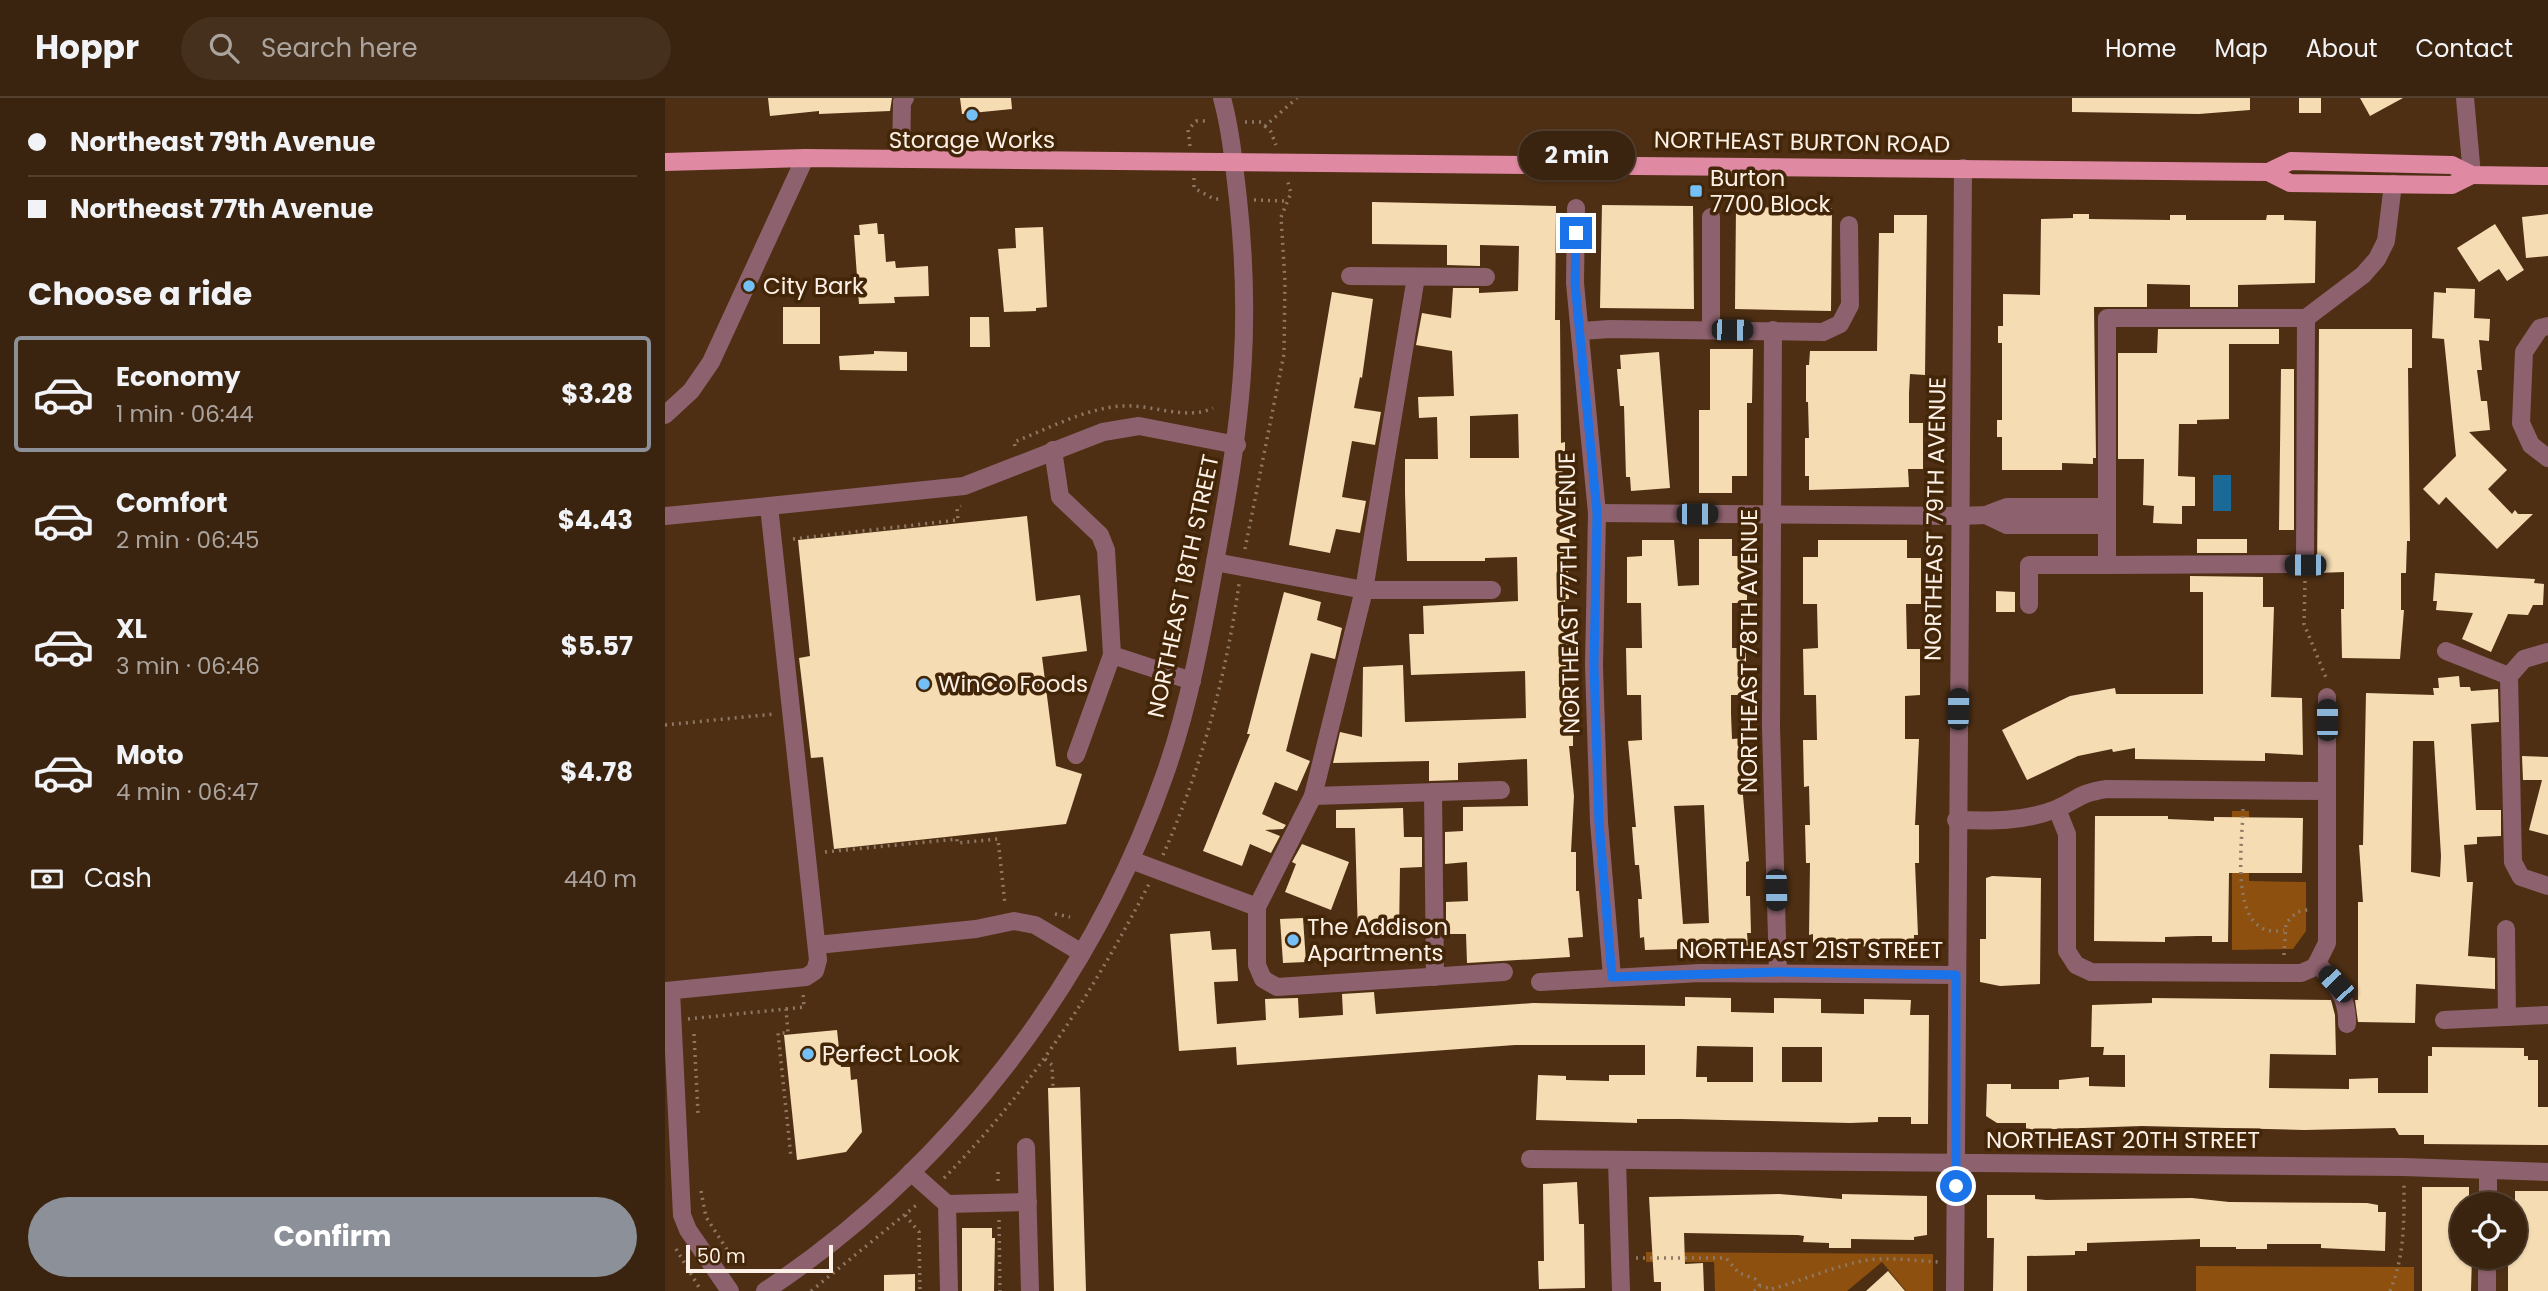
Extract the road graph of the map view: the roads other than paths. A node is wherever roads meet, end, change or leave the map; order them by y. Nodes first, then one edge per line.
1 (905, 98) edge
2 (1222, 98) edge
3 (2465, 98) edge
4 (805, 158) junction
5 (901, 159) junction
6 (665, 162) edge
7 (1234, 163) junction
8 (1963, 168) junction
9 (2268, 172) junction
10 (2472, 175) junction
11 (2548, 176) edge
12 (2393, 184) junction
13 (1576, 208) dead end
14 (1711, 217) dead end
15 (1849, 225) dead end
16 (1350, 276) dead end
17 (1416, 276) junction
18 (1486, 277) dead end
19 (2306, 318) junction
20 (2548, 326) edge
21 (1711, 329) junction
22 (1773, 330) junction
23 (1581, 331) junction
24 (665, 415) edge
25 (1237, 445) junction
26 (1053, 450) junction
27 (2548, 458) edge
28 (769, 506) junction
29 (1597, 513) junction
30 (1773, 514) junction
31 (665, 516) edge
32 (1960, 516) junction
33 (2107, 516) junction
34 (1215, 562) junction
35 (2108, 565) junction
36 (1364, 590) junction
37 (1492, 590) dead end
38 (2029, 605) dead end
39 (2446, 651) dead end
40 (2548, 652) edge
41 (1112, 655) junction
42 (2509, 676) junction
43 (1192, 681) junction
44 (2327, 697) road end
45 (1076, 755) dead end
46 (1501, 790) dead end
47 (2327, 791) junction
48 (1433, 792) junction
49 (1313, 796) junction
50 (2057, 809) junction
51 (1956, 820) junction
52 (1131, 860) junction
53 (2548, 887) edge
54 (1257, 907) junction
55 (2506, 929) dead end
56 (817, 945) junction
57 (1082, 953) junction
58 (2316, 965) junction
59 (1504, 972) dead end
60 (1778, 972) junction
61 (1956, 975) junction
62 (1435, 977) junction
63 (1612, 977) junction
64 (1540, 982) dead end
65 (668, 991) edge
66 (2548, 1015) edge
67 (2507, 1017) junction
68 (2444, 1020) dead end
69 (2347, 1024) dead end
70 (1026, 1147) dead end
71 (1529, 1159) dead end
72 (1617, 1160) junction
73 (1956, 1163) junction
74 (911, 1172) junction
75 (2488, 1172) junction
76 (2548, 1172) edge
77 (2488, 1192) edge
78 (1028, 1202) junction
79 (947, 1205) junction
80 (2487, 1269) edge
81 (730, 1291) edge
82 (765, 1291) edge
83 (949, 1291) edge
84 (1030, 1291) edge
85 (1621, 1291) edge
86 (1955, 1291) edge
87 (2487, 1291) edge

1 - 5 street
2 - 7 street
3 - 10 street
4 - 5 main road, NORTHEAST BURTON ROAD
4 - 6 main road, NORTHEAST BURTON ROAD
4 - 24 street
5 - 7 main road, NORTHEAST BURTON ROAD
7 - 8 main road, NORTHEAST BURTON ROAD
7 - 25 street, NORTHEAST 18TH STREET
8 - 9 main road, NORTHEAST BURTON ROAD
8 - 32 street, NORTHEAST 79TH AVENUE
9 - 10 main road, NORTHEAST BURTON ROAD
9 - 12 main road, NORTHEAST BURTON ROAD
10 - 11 main road, NORTHEAST BURTON ROAD
10 - 12 main road, NORTHEAST BURTON ROAD
12 - 19 street
13 - 23 street, NORTHEAST 77TH AVENUE
14 - 21 street
15 - 22 street
16 - 17 street
17 - 18 street
17 - 36 street
19 - 33 street
19 - 35 street
20 - 27 street
21 - 22 street
21 - 23 street
22 - 30 street, NORTHEAST 78TH AVENUE
23 - 29 street, NORTHEAST 77TH AVENUE
25 - 26 street
25 - 34 street, NORTHEAST 18TH STREET
26 - 28 street
26 - 41 street
28 - 31 street
28 - 56 street
29 - 30 street
29 - 63 street, NORTHEAST 77TH AVENUE
30 - 32 street
30 - 60 street, NORTHEAST 78TH AVENUE
32 - 33 street
32 - 51 street, NORTHEAST 79TH AVENUE
33 - 35 street
34 - 36 street
34 - 43 street, NORTHEAST 18TH STREET
35 - 38 street
36 - 37 street
36 - 49 street
39 - 42 street
40 - 42 street
41 - 43 street
41 - 45 street
42 - 53 street
43 - 52 street, NORTHEAST 18TH STREET
44 - 47 street
46 - 48 street
47 - 50 street
47 - 58 street
48 - 49 street
48 - 62 street
49 - 54 street
50 - 51 street
50 - 58 street
51 - 61 street, NORTHEAST 79TH AVENUE
52 - 54 street
52 - 57 street, NORTHEAST 18TH STREET
54 - 62 street
55 - 67 street
56 - 57 street
56 - 65 street
57 - 74 street, NORTHEAST 18TH STREET
58 - 69 street
59 - 62 street
60 - 61 street, NORTHEAST 21ST STREET
60 - 63 street, NORTHEAST 21ST STREET
61 - 73 street, NORTHEAST 79TH AVENUE
63 - 64 street, NORTHEAST 21ST STREET
65 - 81 street
66 - 67 street
67 - 68 street
70 - 78 street
71 - 72 street, NORTHEAST 20TH STREET
72 - 73 street, NORTHEAST 20TH STREET
72 - 85 street
73 - 75 street, NORTHEAST 20TH STREET
73 - 86 street, NORTHEAST 79TH AVENUE
74 - 79 street
74 - 82 street, NORTHEAST 18TH STREET
75 - 76 street, NORTHEAST 20TH STREET
75 - 77 street
78 - 79 street
78 - 84 street
79 - 83 street
80 - 87 street

